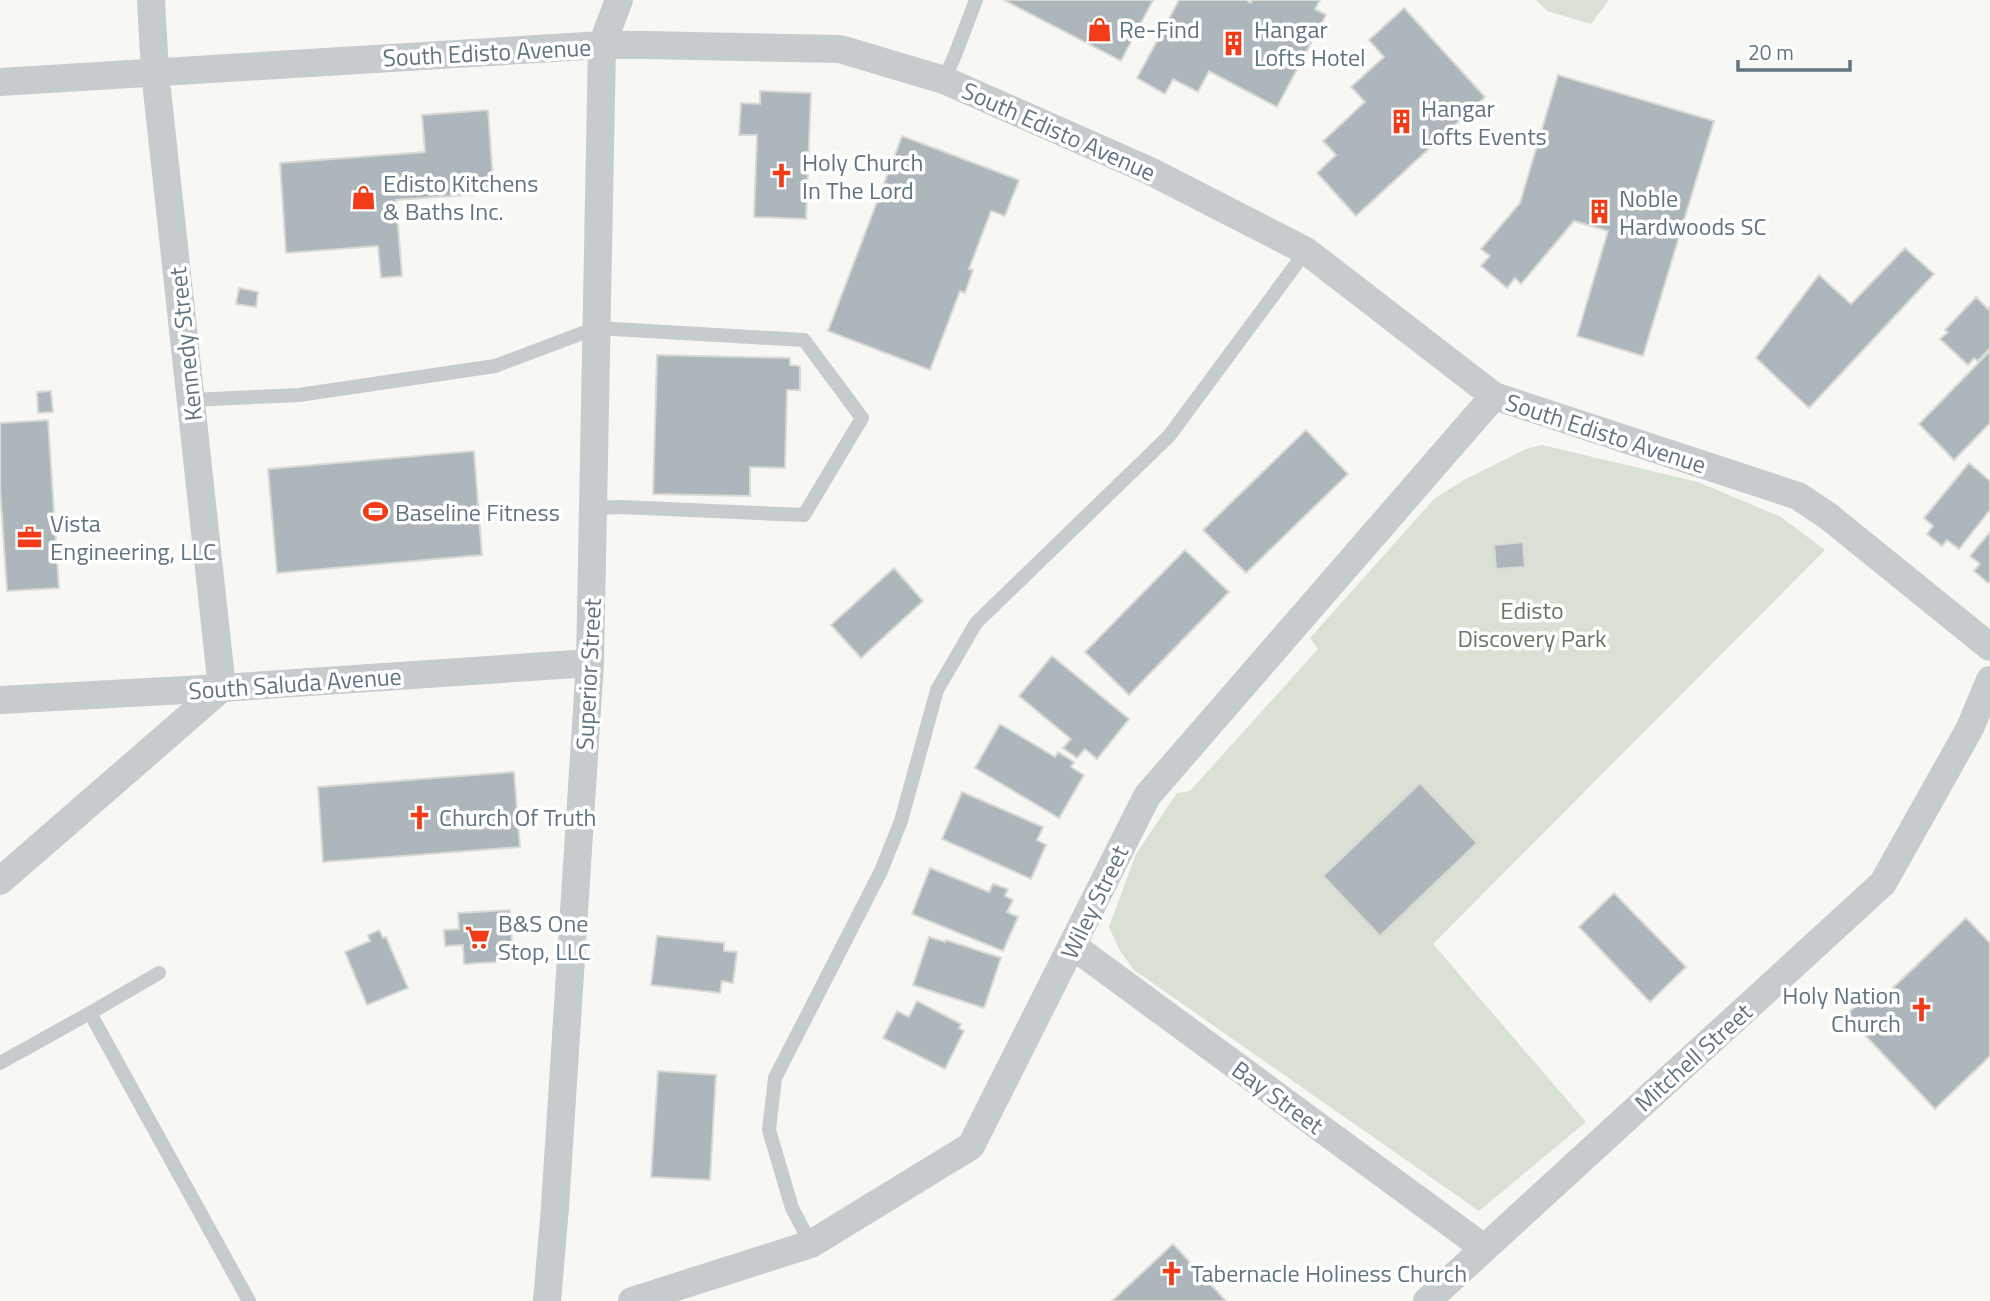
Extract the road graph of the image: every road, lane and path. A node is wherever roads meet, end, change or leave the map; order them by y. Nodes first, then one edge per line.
1 (151, 0) edge
2 (619, 0) edge
3 (976, 0) edge
4 (602, 45) junction
5 (155, 72) junction
6 (944, 79) junction
7 (0, 82) edge
8 (1306, 251) junction
9 (597, 328) junction
10 (1494, 396) junction
11 (191, 400) junction
12 (593, 508) junction
13 (1990, 647) edge
14 (590, 663) junction
15 (1990, 680) edge
16 (222, 688) junction
17 (0, 700) edge
18 (0, 881) edge
19 (1073, 946) junction
20 (159, 973) dead end
21 (90, 1013) junction
22 (0, 1063) edge
23 (811, 1244) junction
24 (1484, 1248) junction
25 (249, 1301) edge
26 (547, 1301) edge
27 (632, 1301) edge
28 (1427, 1301) edge

1 - 5 street, Kennedy Street
2 - 4 street, Superior Street
3 - 6 lane
4 - 5 street, South Edisto Avenue
4 - 6 street, South Edisto Avenue
4 - 9 street, Superior Street
5 - 7 street, South Edisto Avenue
5 - 11 street, Kennedy Street
6 - 8 street, South Edisto Avenue
8 - 10 street, South Edisto Avenue
8 - 23 lane
9 - 11 lane
9 - 12 street, Superior Street
9 - 12 lane
10 - 13 street, South Edisto Avenue
10 - 19 street, Wiley Street
11 - 16 street, Kennedy Street
12 - 14 street, Superior Street
14 - 16 street, South Saluda Avenue
14 - 26 street, Superior Street
15 - 24 street, Mitchell Street
16 - 17 street, South Saluda Avenue
16 - 18 street
19 - 23 street, Wiley Street
19 - 24 street, Bay Street
20 - 21 lane
21 - 22 lane
21 - 25 lane
23 - 27 street, Wiley Street
24 - 28 street, Mitchell Street

